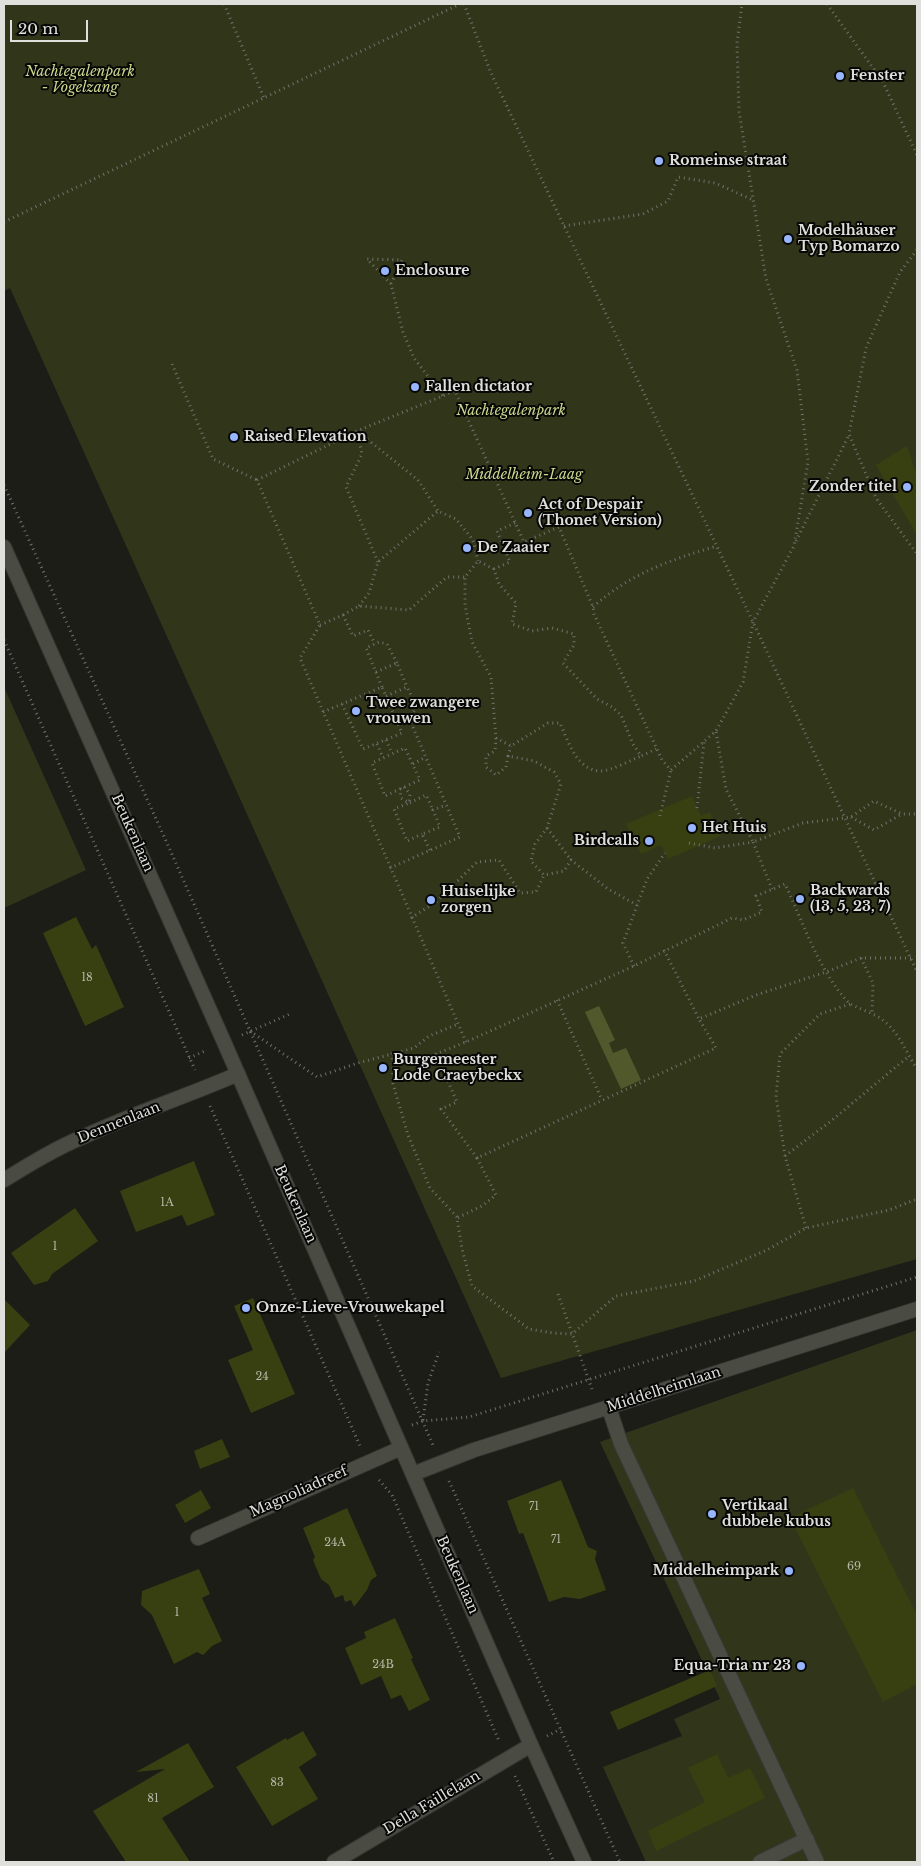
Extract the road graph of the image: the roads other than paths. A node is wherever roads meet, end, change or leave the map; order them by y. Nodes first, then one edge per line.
1 (4, 547) edge
2 (238, 1074) junction
3 (4, 1180) edge
4 (917, 1309) edge
5 (604, 1410) junction
6 (401, 1448) junction
7 (413, 1474) junction
8 (198, 1538) dead end
9 (531, 1745) junction
10 (806, 1839) junction
11 (334, 1862) edge
12 (584, 1862) edge
13 (760, 1862) edge
14 (817, 1862) edge

1 - 2 street, Beukenlaan
2 - 3 street, Dennenlaan
2 - 6 street, Beukenlaan
4 - 5 street, Middelheimlaan
5 - 7 street, Middelheimlaan
5 - 10 street
6 - 7 street, Beukenlaan
6 - 8 street, Magnoliadreef
7 - 9 street, Beukenlaan
9 - 11 street, Della Faillelaan
9 - 12 street, Beukenlaan
10 - 13 street
10 - 14 street

